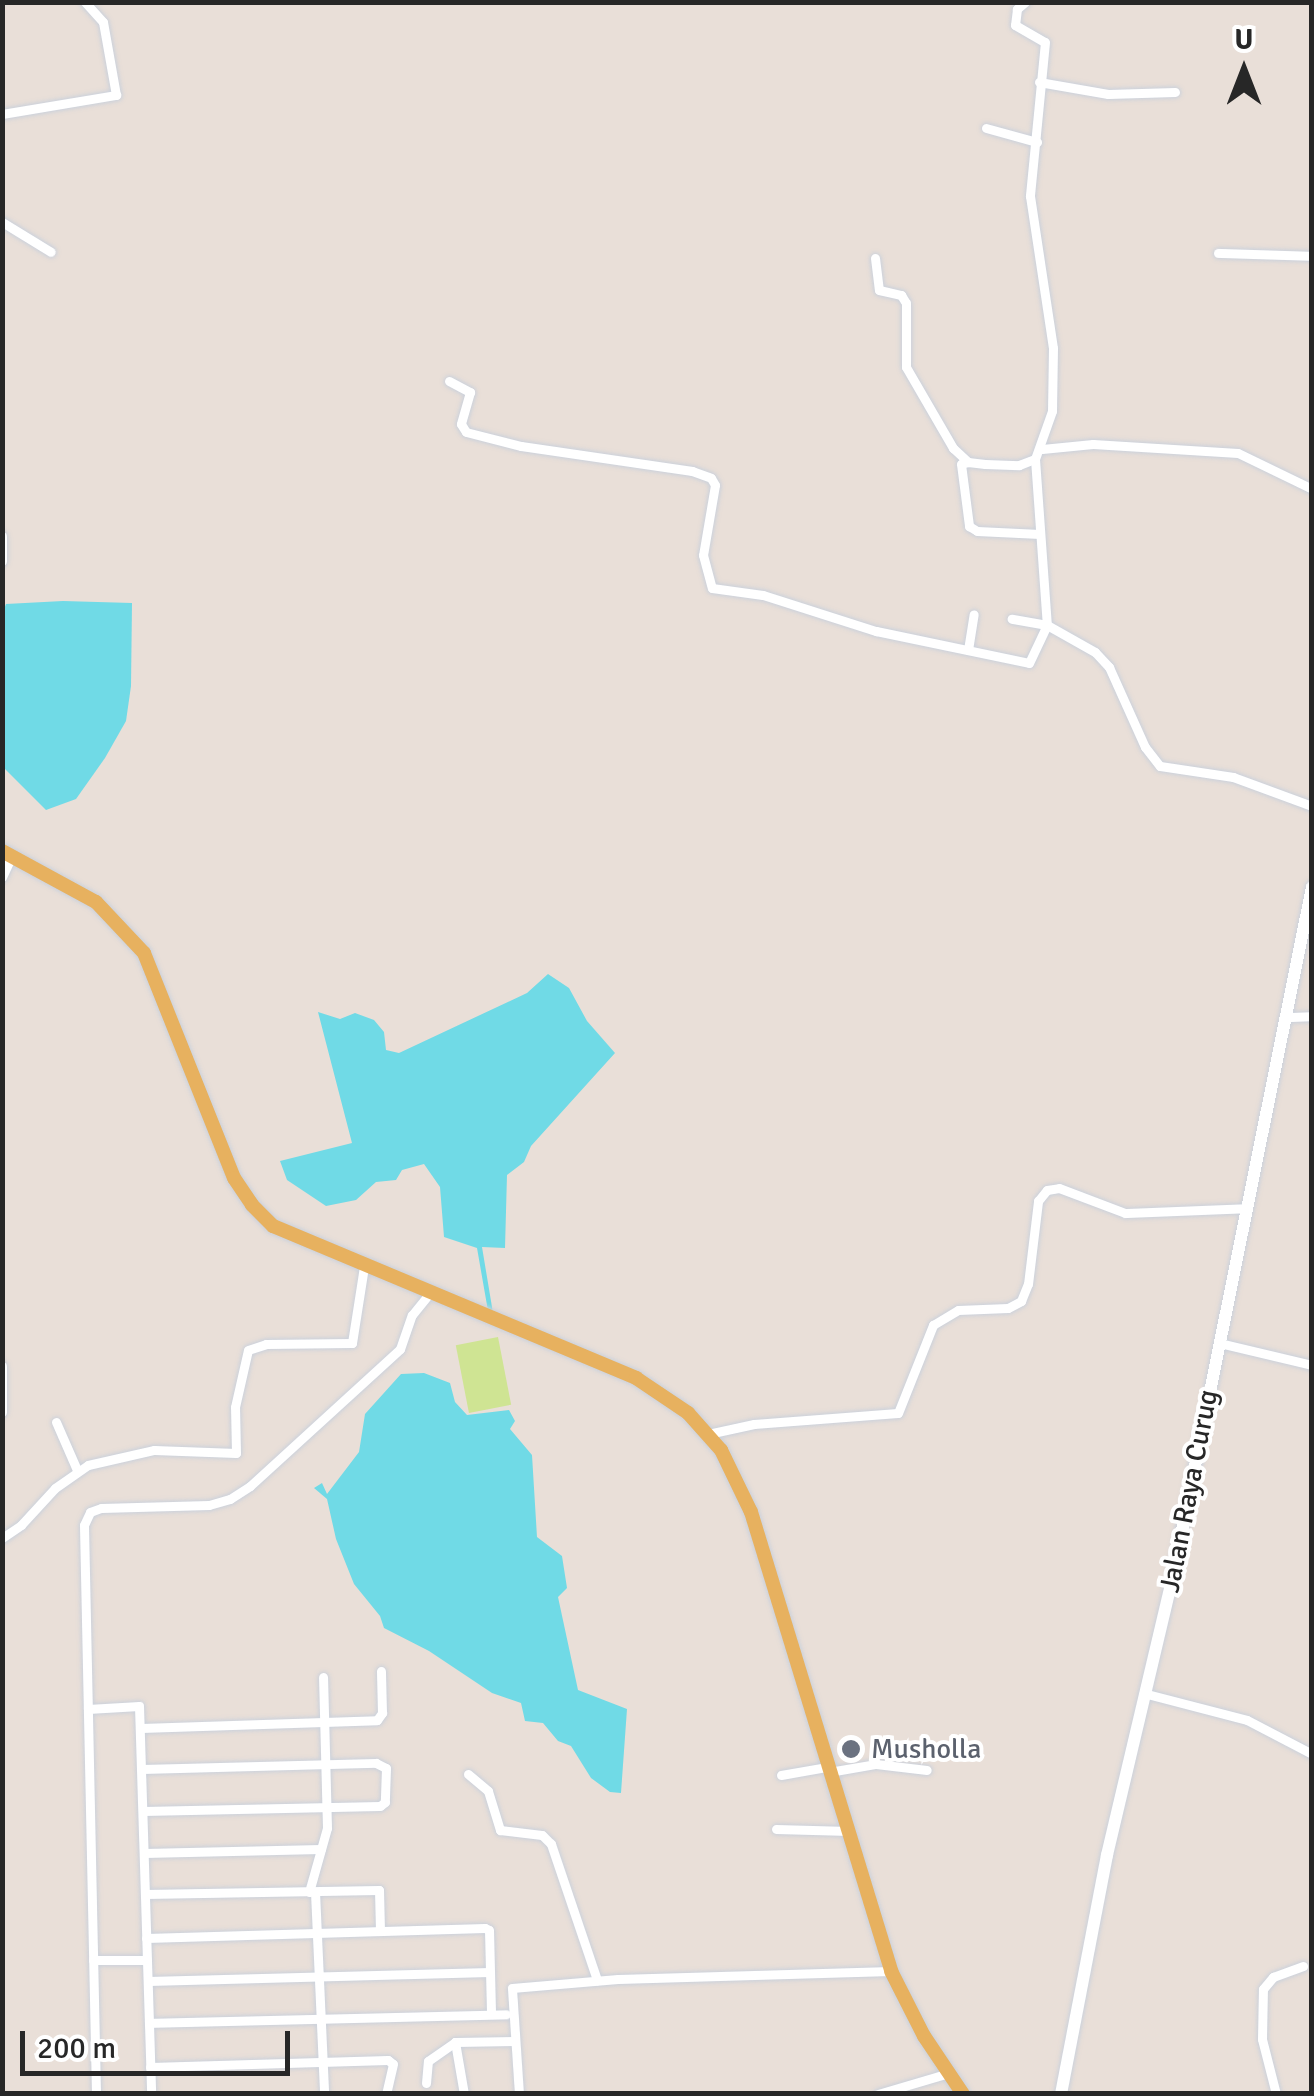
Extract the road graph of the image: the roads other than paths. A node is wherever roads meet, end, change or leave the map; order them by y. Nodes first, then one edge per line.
1 (85, 2) edge
2 (1025, 2) edge
3 (1039, 82) junction
4 (1174, 92) dead end
5 (2, 114) edge
6 (986, 128) dead end
7 (1037, 142) junction
8 (2, 222) edge
9 (51, 252) dead end
10 (1218, 253) dead end
11 (1312, 256) edge
12 (875, 258) dead end
13 (448, 381) dead end
14 (1042, 449) junction
15 (1036, 459) junction
16 (968, 462) junction
17 (1312, 489) edge
18 (1040, 534) junction
19 (2, 536) edge
20 (2, 561) edge
21 (974, 614) dead end
22 (1012, 619) dead end
23 (1047, 626) junction
24 (968, 650) junction
25 (1312, 806) edge
26 (7, 854) edge
27 (2, 877) edge
28 (1312, 887) edge
29 (1289, 1016) junction
30 (1312, 1016) edge
31 (1247, 1208) junction
32 (364, 1266) junction
33 (430, 1293) junction
34 (1219, 1344) junction
35 (1312, 1365) edge
36 (2, 1366) edge
37 (2, 1412) edge
38 (56, 1422) dead end
39 (708, 1434) junction
40 (77, 1470) junction
41 (2, 1538) edge
42 (381, 1670) dead end
43 (323, 1677) dead end
44 (1147, 1694) junction
45 (88, 1709) junction
46 (324, 1721) junction
47 (140, 1728) junction
48 (1312, 1754) edge
49 (325, 1764) junction
50 (142, 1769) junction
51 (828, 1770) junction
52 (928, 1770) dead end
53 (468, 1774) dead end
54 (781, 1775) dead end
55 (326, 1807) junction
56 (143, 1810) junction
57 (776, 1830) dead end
58 (850, 1831) junction
59 (321, 1848) junction
60 (144, 1853) junction
61 (312, 1892) junction
62 (145, 1894) junction
63 (380, 1932) junction
64 (316, 1933) junction
65 (146, 1938) junction
66 (94, 1960) junction
67 (147, 1960) junction
68 (1303, 1966) dead end
69 (891, 1971) junction
70 (490, 1972) junction
71 (318, 1978) junction
72 (597, 1980) junction
73 (148, 1981) junction
74 (492, 2014) junction
75 (506, 2014) dead end
76 (320, 2020) junction
77 (149, 2024) junction
78 (516, 2041) junction
79 (456, 2042) junction
80 (322, 2062) junction
81 (150, 2067) junction
82 (948, 2073) junction
83 (426, 2083) dead end
84 (96, 2094) edge
85 (151, 2094) edge
86 (324, 2094) edge
87 (386, 2094) edge
88 (464, 2094) edge
89 (519, 2094) edge
90 (878, 2094) edge
91 (963, 2094) edge
92 (1061, 2094) edge
93 (1276, 2094) edge

1 - 5 street
2 - 3 street
3 - 4 street
3 - 7 street
6 - 7 street
7 - 14 street
8 - 9 street
10 - 11 street
12 - 16 street
13 - 24 street
14 - 15 street
14 - 17 street
15 - 16 street
15 - 18 street
16 - 18 street
18 - 23 street
19 - 20 street
21 - 24 street
22 - 23 street
23 - 24 street
23 - 25 street
26 - 27 street
26 - 32 main road
28 - 29 street, Jalan Raya Curug
29 - 30 street
29 - 31 street, Jalan Raya Curug
31 - 34 street, Jalan Raya Curug
31 - 39 street
32 - 33 main road
32 - 40 street
33 - 39 main road
33 - 45 street
34 - 35 street
34 - 44 street, Jalan Raya Curug
36 - 37 street
38 - 40 street
39 - 51 main road
40 - 41 street
42 - 46 street
43 - 46 street
44 - 48 street
44 - 92 street, Jalan Raya Curug
45 - 47 street
45 - 66 street
46 - 47 street
46 - 49 street
47 - 50 street
49 - 50 street
49 - 55 street
49 - 55 street
50 - 56 street
51 - 52 street
51 - 54 street
51 - 58 main road
53 - 72 street
55 - 56 street
55 - 59 street
56 - 60 street
57 - 58 street
58 - 69 main road
59 - 60 street
59 - 61 street
60 - 62 street
61 - 62 street
61 - 63 street
61 - 64 street
62 - 65 street
63 - 64 street
63 - 70 street
64 - 65 street
64 - 71 street
65 - 67 street
66 - 67 street
66 - 84 street
67 - 73 street
68 - 93 street
69 - 72 street
69 - 82 main road
70 - 71 street
70 - 74 street
71 - 73 street
71 - 76 street
72 - 78 street
73 - 77 street
74 - 75 street
74 - 76 street
76 - 77 street
76 - 80 street
77 - 81 street
78 - 79 street
78 - 89 street
79 - 83 street
79 - 88 street
80 - 81 street
80 - 86 street
80 - 87 street
81 - 85 street
82 - 90 street
82 - 91 main road

